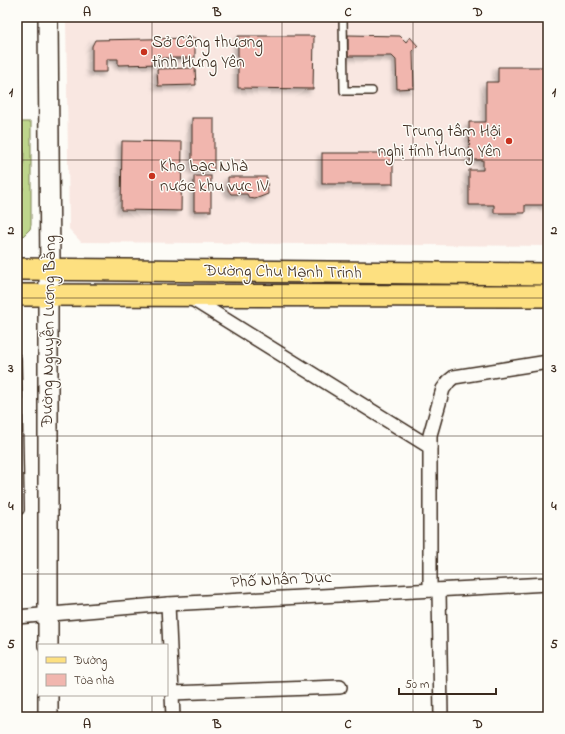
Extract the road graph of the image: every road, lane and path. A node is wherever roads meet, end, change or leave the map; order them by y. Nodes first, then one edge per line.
1 (48, 17) edge
2 (343, 17) edge
3 (372, 91) dead end
4 (17, 269) edge
5 (50, 269) junction
6 (548, 274) edge
7 (17, 295) edge
8 (48, 295) junction
9 (185, 295) junction
10 (548, 296) edge
11 (17, 358) edge
12 (548, 362) edge
13 (18, 429) edge
14 (430, 448) junction
15 (17, 510) edge
16 (548, 584) edge
17 (435, 590) junction
18 (168, 604) junction
19 (48, 615) junction
20 (17, 617) edge
21 (48, 644) edge
22 (340, 687) dead end
23 (172, 693) junction
24 (48, 696) edge
25 (48, 717) edge
26 (173, 717) edge
27 (442, 717) edge

1 - 5 street, Đường Nguyễn Lương Bằng
2 - 3 lane
4 - 5 main road, Đường Chu Mạnh Trinh
5 - 6 main road, Đường Chu Mạnh Trinh
5 - 8 street, Đường Nguyễn Lương Bằng
7 - 8 main road, Đường Chu Mạnh Trinh
8 - 9 main road, Đường Chu Mạnh Trinh
8 - 19 street, Đường Nguyễn Lương Bằng
9 - 10 main road, Đường Chu Mạnh Trinh
9 - 14 street
11 - 13 lane
12 - 14 street
13 - 15 lane
14 - 17 street
16 - 17 street, Phố Nhân Dục
17 - 18 street, Phố Nhân Dục
17 - 27 street
18 - 19 street, Phố Nhân Dục
18 - 23 street
19 - 20 street, Phố Nhân Dục
19 - 21 street, Đường Nguyễn Lương Bằng
22 - 23 street
23 - 26 street
24 - 25 street

